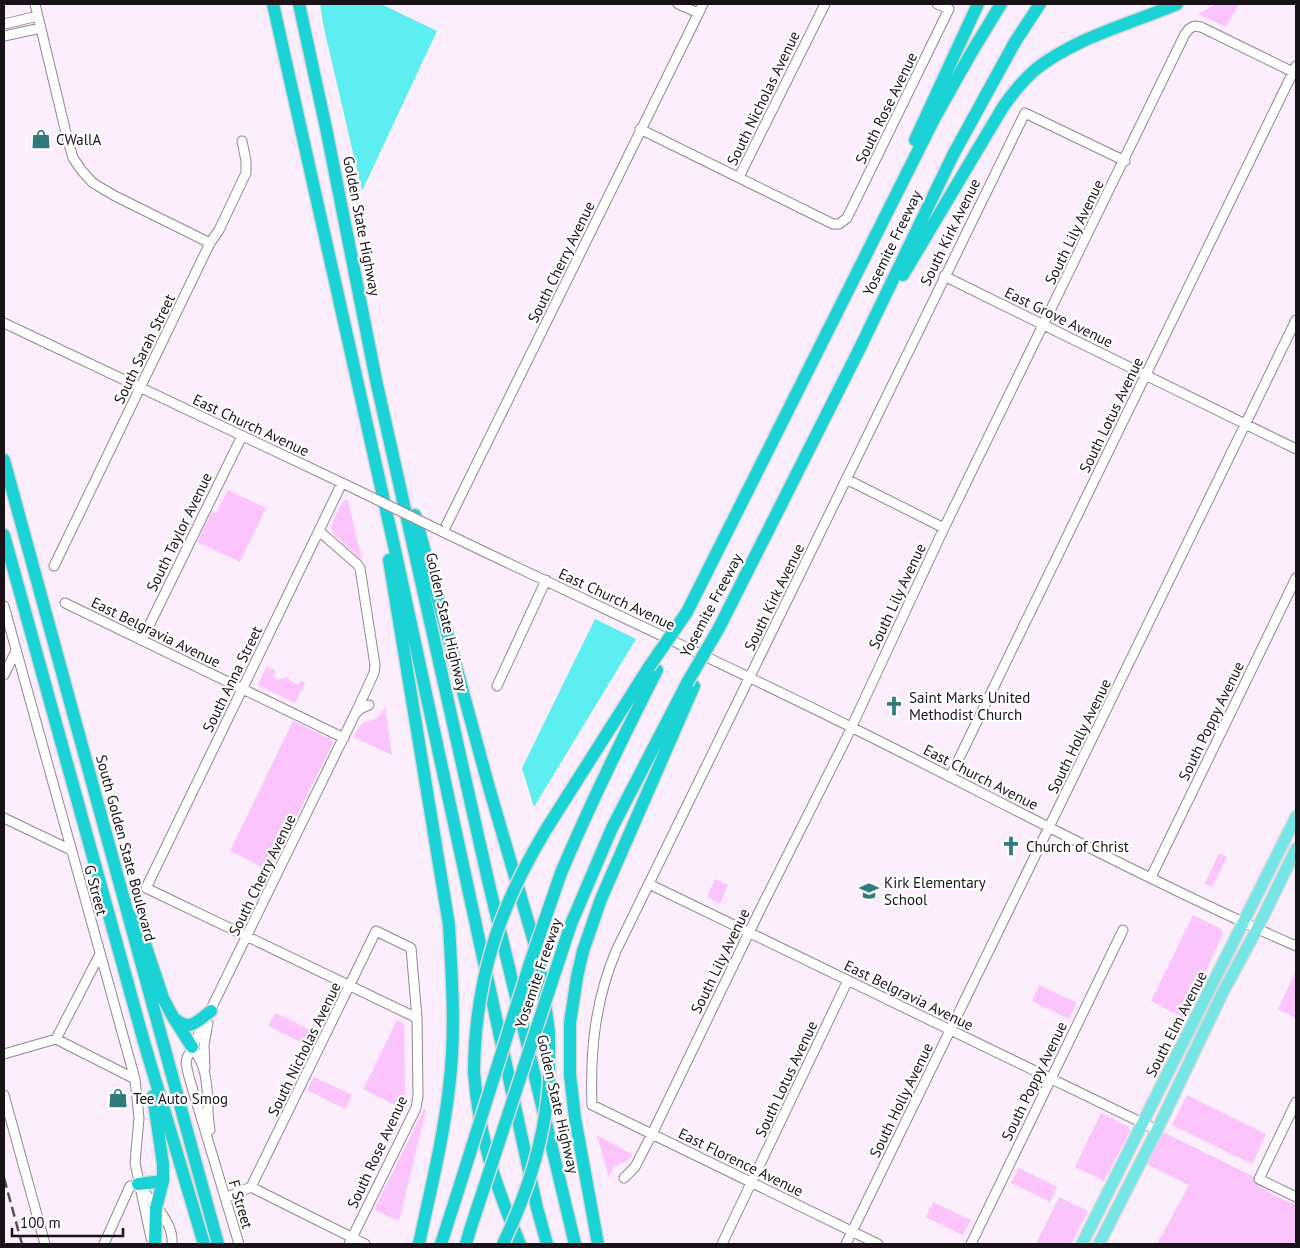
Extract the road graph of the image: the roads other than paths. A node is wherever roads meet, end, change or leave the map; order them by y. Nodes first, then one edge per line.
1 (35, 4) edge
2 (273, 4) edge
3 (299, 4) edge
4 (308, 4) edge
5 (678, 4) edge
6 (703, 4) edge
7 (825, 4) edge
8 (938, 4) edge
9 (978, 4) edge
10 (1001, 4) edge
11 (1040, 4) edge
12 (1177, 4) edge
13 (698, 13) junction
14 (38, 16) junction
15 (4, 24) edge
16 (41, 28) junction
17 (4, 36) edge
18 (1295, 69) edge
19 (326, 128) junction
20 (640, 129) junction
21 (242, 141) dead end
22 (1125, 161) junction
23 (739, 177) junction
24 (210, 242) junction
25 (944, 276) junction
26 (849, 287) junction
27 (1296, 320) edge
28 (4, 323) edge
29 (1044, 325) junction
30 (859, 350) junction
31 (1146, 375) junction
32 (376, 380) junction
33 (358, 383) junction
34 (140, 388) junction
35 (1246, 424) junction
36 (242, 436) junction
37 (1296, 448) edge
38 (4, 460) edge
39 (846, 479) junction
40 (342, 483) junction
41 (944, 528) junction
42 (319, 531) junction
43 (442, 531) junction
44 (4, 535) edge
45 (54, 566) dead end
46 (1296, 578) edge
47 (546, 580) junction
48 (65, 603) dead end
49 (4, 606) edge
50 (142, 640) junction
51 (16, 651) junction
52 (653, 669) junction
53 (4, 675) edge
54 (750, 678) junction
55 (690, 685) junction
56 (497, 686) dead end
57 (243, 689) junction
58 (369, 706) dead end
59 (355, 714) junction
60 (851, 727) junction
61 (344, 738) junction
62 (950, 777) junction
63 (92, 786) junction
64 (1296, 817) edge
65 (4, 818) edge
66 (1051, 827) junction
67 (1296, 849) edge
68 (71, 850) junction
69 (1151, 877) junction
70 (649, 884) junction
71 (1244, 923) junction
72 (1257, 929) junction
73 (1123, 930) dead end
74 (749, 932) junction
75 (247, 936) junction
76 (1296, 946) edge
77 (411, 948) joint
78 (100, 954) junction
79 (848, 980) junction
80 (350, 986) junction
81 (211, 1011) junction
82 (173, 1017) junction
83 (417, 1018) junction
84 (951, 1030) junction
85 (56, 1039) junction
86 (144, 1042) junction
87 (192, 1047) junction
88 (4, 1054) edge
89 (206, 1076) junction
90 (135, 1078) junction
91 (1050, 1078) junction
92 (4, 1095) edge
93 (1296, 1102) edge
94 (592, 1105) joint
95 (1142, 1123) junction
96 (1157, 1130) junction
97 (652, 1134) junction
98 (217, 1172) junction
99 (624, 1178) dead end
100 (163, 1181) junction
101 (752, 1183) junction
102 (138, 1184) junction
103 (251, 1187) junction
104 (1296, 1197) edge
105 (225, 1198) junction
106 (156, 1208) junction
107 (852, 1232) junction
108 (350, 1241) edge
109 (45, 1244) edge
110 (104, 1244) edge
111 (154, 1244) edge
112 (172, 1244) edge
113 (204, 1244) edge
114 (218, 1244) edge
115 (239, 1244) edge
116 (365, 1244) edge
117 (419, 1244) edge
118 (441, 1244) edge
119 (466, 1244) edge
120 (503, 1244) edge
121 (520, 1244) edge
122 (547, 1244) edge
123 (575, 1244) edge
124 (598, 1244) edge
125 (722, 1244) edge
126 (846, 1244) edge
127 (878, 1244) edge
128 (971, 1244) edge
129 (1082, 1244) edge
130 (1099, 1244) edge

1 - 14 street
2 - 33 highway
3 - 19 highway, Golden State Highway
4 - 19 highway
5 - 13 street
6 - 13 street, South Cherry Avenue
7 - 23 street, South Nicholas Avenue
8 - 23 street, South Rose Avenue
9 - 26 highway
10 - 26 highway, Yosemite Freeway
11 - 30 highway, Yosemite Freeway
12 - 30 highway
13 - 20 street, South Cherry Avenue
14 - 15 street
14 - 16 street
16 - 17 street
16 - 24 street
18 - 22 street, South Lily Avenue
18 - 31 street, South Lotus Avenue
19 - 32 highway, Golden State Highway
20 - 23 street
20 - 43 street, South Cherry Avenue
21 - 24 street, South Sarah Street
22 - 25 street, South Kirk Avenue
22 - 29 street, South Lily Avenue
24 - 34 street, South Sarah Street
25 - 29 street, East Grove Avenue
25 - 39 street, South Kirk Avenue
26 - 52 highway, Yosemite Freeway, bridge
27 - 35 street, South Holly Avenue
28 - 34 street, East Church Avenue
29 - 31 street, East Grove Avenue
29 - 41 street, South Lily Avenue
30 - 55 highway, Yosemite Freeway, bridge
31 - 35 street, East Grove Avenue
31 - 62 street, South Lotus Avenue
32 - 120 highway, bridge
32 - 123 highway, Golden State Highway
33 - 117 highway
33 - 122 highway
34 - 36 street, East Church Avenue
34 - 45 street, South Sarah Street
35 - 37 street, East Grove Avenue
35 - 66 street, South Holly Avenue
36 - 40 street, East Church Avenue
36 - 50 street, South Taylor Avenue
38 - 63 highway, South Golden State Boulevard
39 - 41 street
39 - 54 street, South Kirk Avenue
40 - 42 street, South Anna Street
40 - 43 street, East Church Avenue, bridge
41 - 60 street, South Lily Avenue
42 - 57 street, South Anna Street
42 - 59 street, South Cherry Avenue
43 - 47 street, East Church Avenue
44 - 86 highway
46 - 69 street, South Poppy Avenue
47 - 54 street, East Church Avenue
47 - 56 street
48 - 50 street, East Belgravia Avenue
49 - 51 street, G Street
50 - 57 street, East Belgravia Avenue
51 - 53 street
51 - 68 street, G Street
52 - 118 highway, Yosemite Freeway, bridge
52 - 121 highway, bridge
54 - 60 street, East Church Avenue
54 - 70 street, South Kirk Avenue
55 - 119 highway, Yosemite Freeway, bridge
55 - 124 highway
57 - 61 street, East Belgravia Avenue
57 - 75 street, South Anna Street
58 - 59 street
59 - 61 street, South Cherry Avenue
60 - 62 street, East Church Avenue
60 - 74 street, South Lily Avenue
61 - 75 street, South Cherry Avenue
62 - 66 street, East Church Avenue
63 - 82 highway
63 - 114 highway, South Golden State Boulevard
64 - 71 main road, South Elm Avenue
65 - 68 street
66 - 69 street, East Church Avenue
66 - 84 street, South Holly Avenue
67 - 72 main road, South Elm Avenue
68 - 78 street, G Street
69 - 71 street, East Church Avenue
70 - 74 street, East Belgravia Avenue
70 - 94 street, South Kirk Avenue
71 - 72 street, East Church Avenue
71 - 95 main road, South Elm Avenue
72 - 76 street, East Church Avenue
72 - 96 main road, South Elm Avenue
73 - 91 street, South Poppy Avenue
74 - 79 street, East Belgravia Avenue
74 - 97 street, South Lily Avenue
75 - 80 street
75 - 81 street, South Cherry Avenue
77 - 80 street, South Nicholas Avenue
77 - 83 street, South Rose Avenue
78 - 85 street
78 - 90 street, G Street
79 - 84 street, East Belgravia Avenue
79 - 101 street, South Lotus Avenue
80 - 83 street
80 - 103 street, South Nicholas Avenue
81 - 82 highway
81 - 87 street, South Cherry Avenue
81 - 89 street
82 - 87 highway
83 - 108 street, South Rose Avenue
84 - 91 street, East Belgravia Avenue
84 - 107 street, South Holly Avenue
85 - 88 street
85 - 90 street
86 - 100 highway
86 - 113 highway
87 - 89 street, F Street
87 - 98 street, F Street
89 - 98 street, F Street
90 - 102 street, G Street
91 - 95 street, East Belgravia Avenue
91 - 128 street, South Poppy Avenue
92 - 109 street
93 - 104 street
94 - 97 street, East Florence Avenue
95 - 96 street, East Belgravia Avenue
95 - 129 main road, South Elm Avenue
96 - 130 main road, South Elm Avenue
97 - 99 street, South Lily Avenue
97 - 101 street, East Florence Avenue
98 - 105 street, F Street
100 - 102 highway
100 - 106 highway
101 - 107 street, East Florence Avenue
101 - 125 street, South Lotus Avenue
102 - 106 street
102 - 110 street
102 - 111 street, G Street
103 - 105 street
103 - 108 street
105 - 115 street, F Street
106 - 111 highway
106 - 112 street
107 - 126 street, South Holly Avenue
107 - 127 street, East Florence Avenue
108 - 116 street

